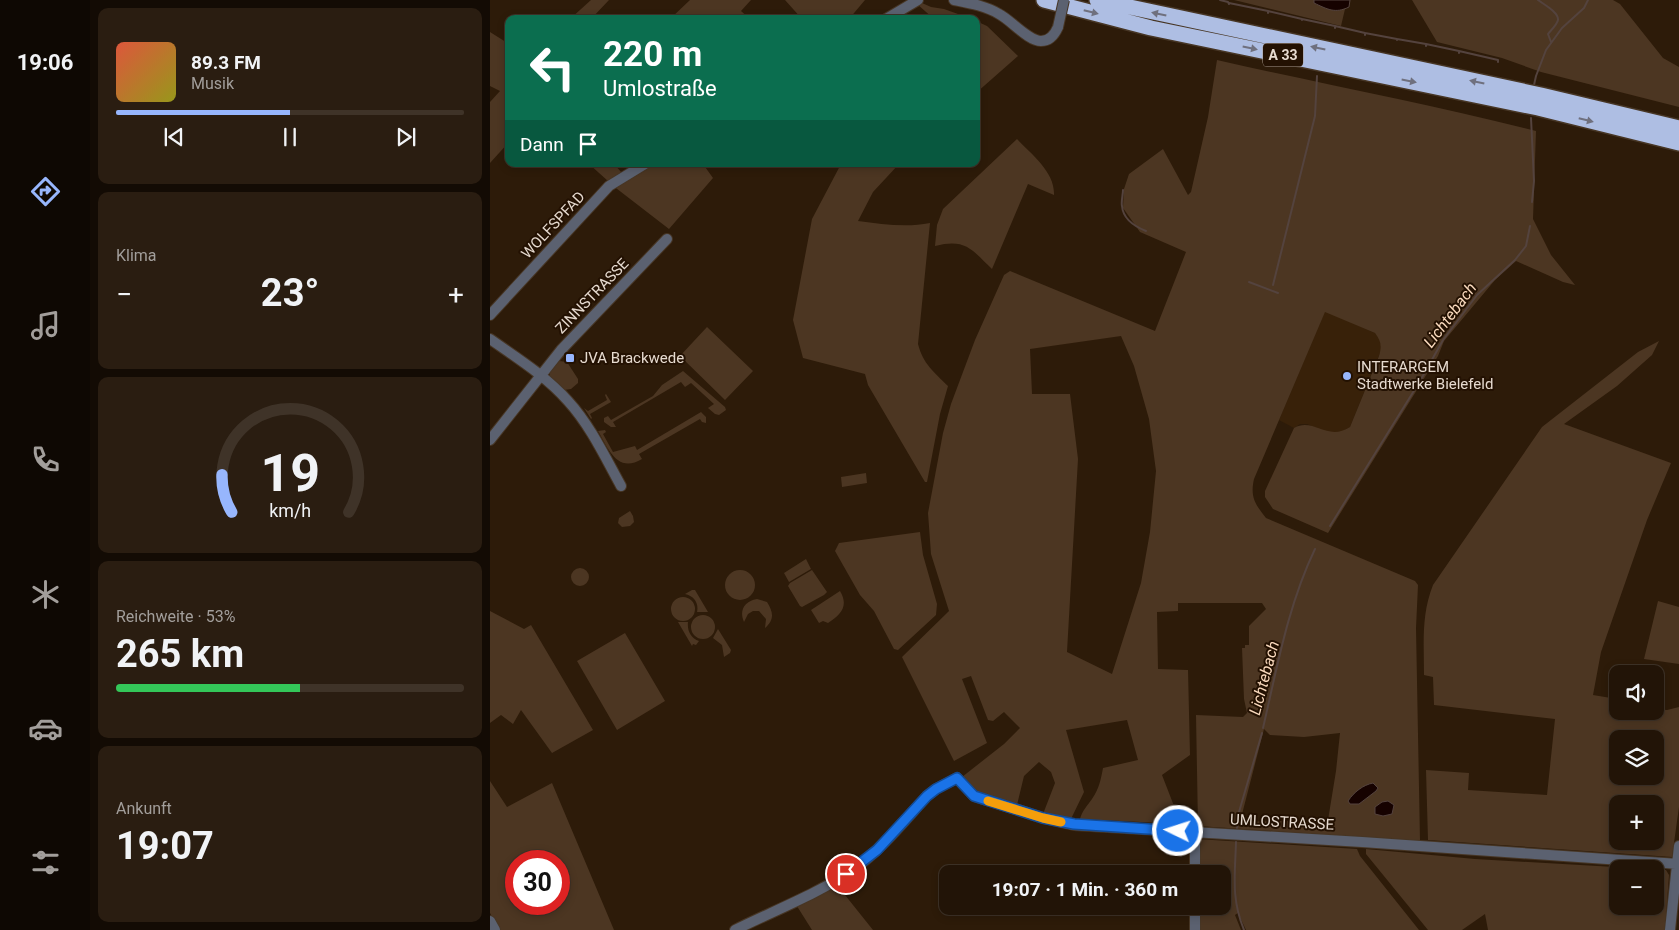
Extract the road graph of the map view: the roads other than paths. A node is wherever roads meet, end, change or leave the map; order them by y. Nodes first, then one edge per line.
1 (918, 0) edge
2 (954, 0) edge
3 (1044, 0) edge
4 (1064, 0) edge
5 (1097, 0) edge
6 (893, 15) edge
7 (1532, 100) junction
8 (1679, 128) edge
9 (1679, 143) edge
10 (640, 167) edge
11 (667, 240) dead end
12 (490, 315) edge
13 (490, 339) edge
14 (540, 376) junction
15 (490, 440) edge
16 (621, 486) dead end
17 (1195, 832) junction
18 (1679, 846) edge
19 (1678, 864) edge
20 (1195, 865) edge
21 (1195, 915) edge
22 (490, 921) edge
23 (494, 930) edge
24 (735, 930) edge
25 (1196, 930) edge
26 (1670, 930) edge

1 - 6 street
2 - 4 street, bridge
3 -> 7 highway, A 33
7 -> 5 highway, A 33
7 - 8 highway, A 33
7 -> 9 highway, A 33
10 - 12 street, WOLFSPFAD
11 - 14 street, ZINNSTRASSE
13 - 14 street
14 - 15 street
14 - 16 street
17 - 19 street, UMLOSTRASSE
17 - 20 street
17 - 24 street, UMLOSTRASSE
18 - 19 street
19 - 26 street
21 - 25 street
22 - 23 street

